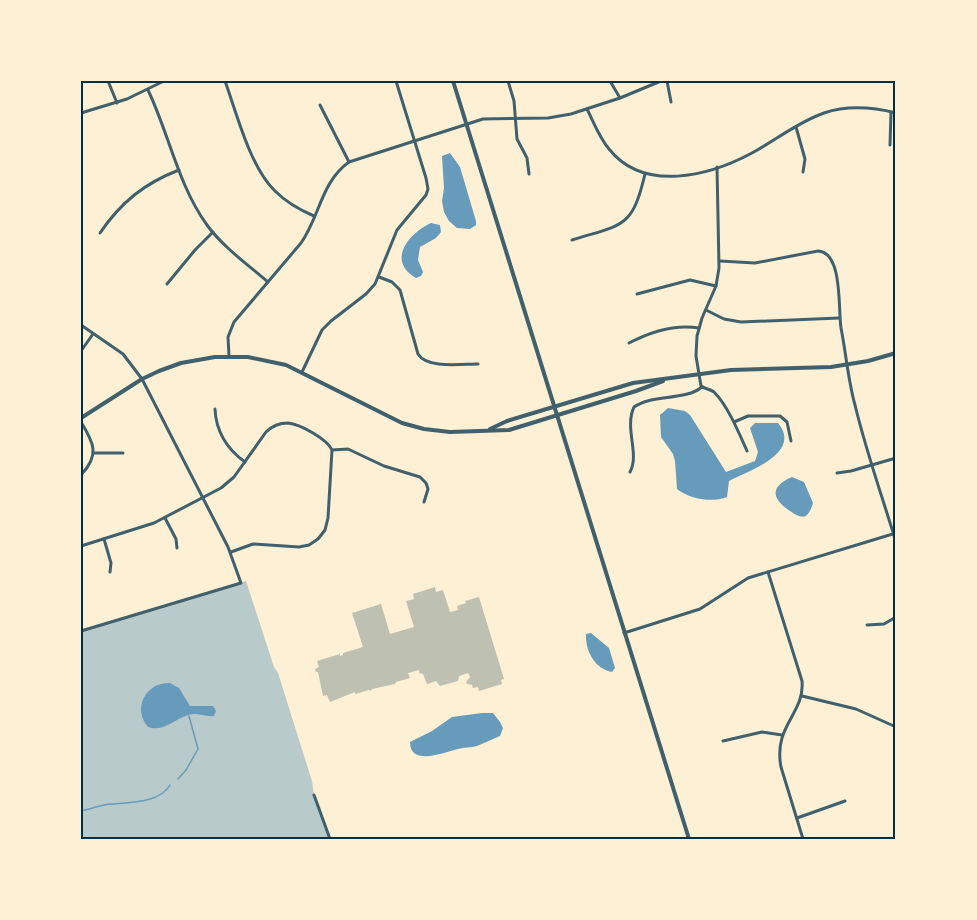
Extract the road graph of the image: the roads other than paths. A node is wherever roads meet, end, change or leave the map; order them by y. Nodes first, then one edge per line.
1 (108, 81) edge
2 (164, 81) edge
3 (225, 81) edge
4 (396, 81) edge
5 (453, 81) edge
6 (508, 81) edge
7 (610, 81) edge
8 (661, 81) edge
9 (667, 81) edge
10 (148, 90) junction
11 (620, 98) junction
12 (671, 102) dead end
13 (117, 103) junction
14 (320, 105) dead end
15 (587, 109) junction
16 (894, 112) edge
17 (81, 114) edge
18 (514, 117) junction
19 (466, 124) junction
20 (796, 127) junction
21 (415, 141) junction
22 (890, 146) dead end
23 (349, 162) junction
24 (717, 167) junction
25 (179, 170) junction
26 (802, 172) dead end
27 (529, 174) dead end
28 (645, 174) junction
29 (314, 216) junction
30 (213, 232) junction
31 (100, 233) dead end
32 (572, 240) dead end
33 (720, 261) junction
34 (379, 277) junction
35 (268, 282) junction
36 (167, 284) dead end
37 (716, 286) junction
38 (637, 294) dead end
39 (706, 310) junction
40 (840, 318) junction
41 (81, 325) edge
42 (699, 328) junction
43 (93, 334) junction
44 (629, 343) dead end
45 (81, 351) edge
46 (896, 353) edge
47 (229, 356) junction
48 (478, 364) dead end
49 (848, 365) junction
50 (302, 372) junction
51 (698, 374) junction
52 (142, 379) junction
53 (663, 381) junction
54 (702, 387) junction
55 (554, 407) junction
56 (215, 410) dead end
57 (557, 415) junction
58 (81, 420) edge
59 (734, 422) junction
60 (489, 429) junction
61 (791, 441) dead end
62 (332, 450) junction
63 (747, 451) dead end
64 (94, 453) junction
65 (123, 453) dead end
66 (896, 458) edge
67 (245, 462) junction
68 (873, 465) junction
69 (630, 471) dead end
70 (837, 473) dead end
71 (81, 475) edge
72 (203, 498) junction
73 (424, 502) dead end
74 (165, 518) junction
75 (895, 534) edge
76 (104, 539) junction
77 (896, 542) edge
78 (81, 546) edge
79 (177, 548) dead end
80 (231, 552) junction
81 (110, 572) dead end
82 (768, 572) junction
83 (896, 617) edge
84 (867, 625) dead end
85 (81, 632) edge
86 (624, 633) junction
87 (802, 696) junction
88 (896, 728) edge
89 (782, 735) junction
90 (723, 741) dead end
91 (314, 795) dead end
92 (846, 801) dead end
93 (797, 818) junction
94 (330, 839) edge
95 (689, 839) edge
96 (803, 839) edge

1 - 13 street
2 - 10 street
3 - 29 street
4 - 21 street
5 - 19 street
6 - 18 street
7 - 11 street
8 - 11 street
9 - 12 street
10 - 13 street
10 - 25 street
11 - 15 street
13 - 17 street
14 - 23 street
15 - 18 street
15 - 28 street
16 - 20 street
16 - 22 street
18 - 19 street
18 - 27 street
19 - 21 street
19 - 55 street
20 - 24 street
20 - 26 street
21 - 23 street
21 - 34 street
23 - 29 street
24 - 28 street
24 - 33 street
25 - 30 street
25 - 31 street
28 - 32 street
29 - 35 street
30 - 35 street
30 - 36 street
33 - 37 street
33 - 40 street
34 - 48 street
34 - 50 street
35 - 47 street
37 - 38 street
37 - 39 street
39 - 40 street
39 - 42 street
40 - 49 street
41 - 43 street
42 - 44 street
42 - 51 street
43 - 45 street
43 - 52 street
46 - 49 street
47 - 50 street
47 - 52 street
49 - 51 street
49 - 68 street
50 - 60 street
51 - 53 street
51 - 54 street
52 - 58 street
52 - 72 street
53 - 55 street
53 - 57 street
54 - 59 street
54 - 69 street
55 - 57 street
55 - 60 street
56 - 67 street
57 - 60 street
57 - 86 street
58 - 64 street
59 - 61 street
59 - 63 street
62 - 67 street
62 - 73 street
62 - 80 street
64 - 65 street
64 - 71 street
66 - 68 street
67 - 72 street
68 - 70 street
68 - 75 street
72 - 74 street
72 - 80 street
74 - 76 street
74 - 79 street
75 - 77 street
75 - 82 street
76 - 78 street
76 - 81 street
80 - 85 street
82 - 86 street
82 - 87 street
83 - 84 street
86 - 95 street
87 - 88 street
87 - 89 street
89 - 90 street
89 - 93 street
91 - 94 street
92 - 93 street
93 - 96 street

